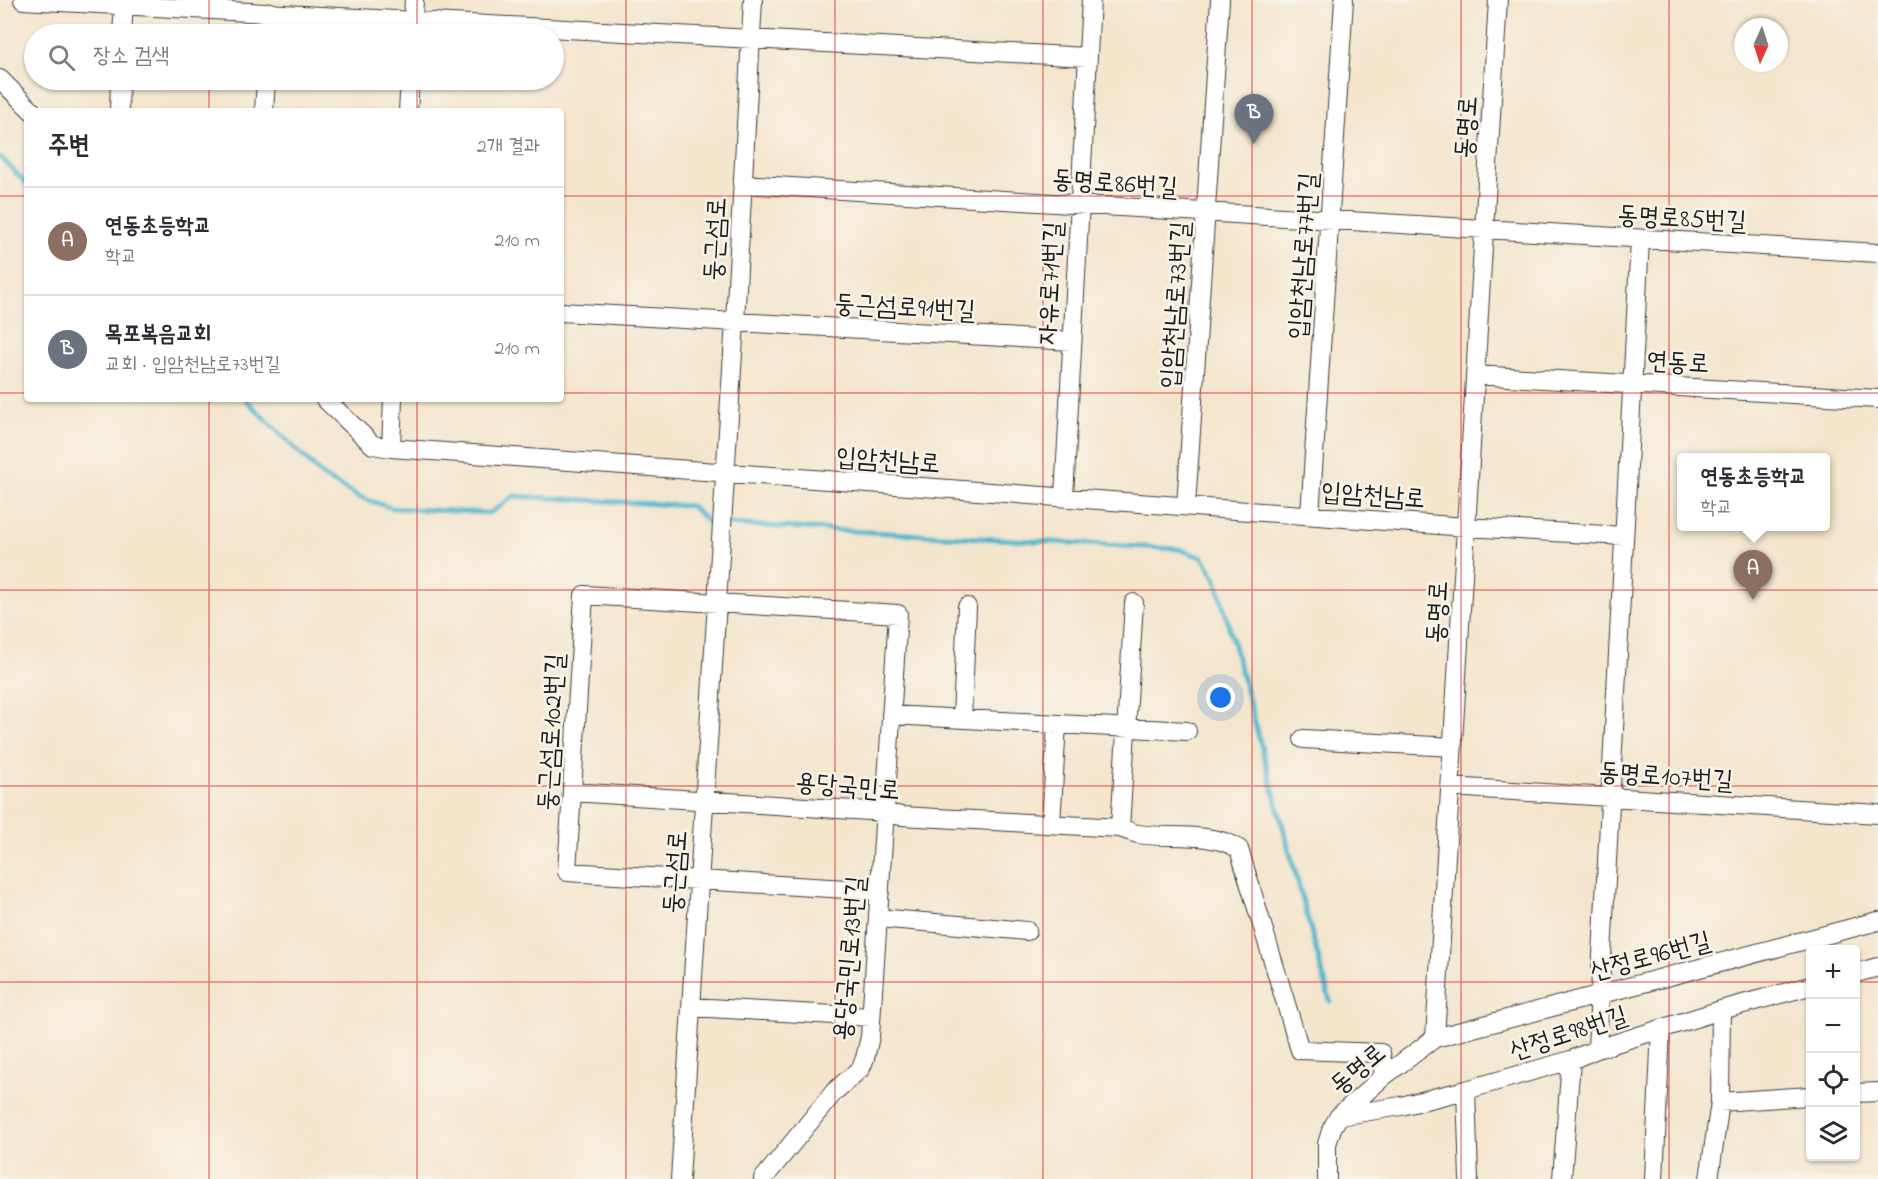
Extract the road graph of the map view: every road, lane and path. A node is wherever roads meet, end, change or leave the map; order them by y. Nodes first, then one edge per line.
1 (23, 0) edge
2 (414, 0) edge
3 (753, 0) edge
4 (1091, 0) edge
5 (1220, 0) edge
6 (1344, 0) edge
7 (1498, 0) edge
8 (124, 4) junction
9 (270, 12) junction
10 (123, 24) edge
11 (269, 24) edge
12 (384, 24) edge
13 (412, 24) edge
14 (564, 32) edge
15 (751, 38) junction
16 (1087, 57) junction
17 (0, 79) edge
18 (119, 90) edge
19 (265, 90) edge
20 (409, 90) edge
21 (29, 108) edge
22 (118, 108) edge
23 (264, 108) edge
24 (408, 108) edge
25 (742, 184) junction
26 (1078, 205) junction
27 (1206, 213) junction
28 (1329, 221) junction
29 (1484, 231) junction
30 (1641, 240) junction
31 (1878, 253) edge
32 (564, 312) edge
33 (735, 322) junction
34 (1072, 341) junction
35 (1475, 375) junction
36 (1633, 384) junction
37 (1878, 399) edge
38 (328, 402) edge
39 (393, 402) edge
40 (391, 448) junction
41 (725, 477) junction
42 (1064, 497) junction
43 (1186, 506) junction
44 (1310, 515) junction
45 (1466, 527) junction
46 (1624, 536) junction
47 (1134, 603) dead end
48 (717, 604) junction
49 (968, 607) dead end
50 (891, 715) junction
51 (962, 718) junction
52 (1057, 724) junction
53 (1126, 727) junction
54 (1187, 731) dead end
55 (1303, 739) dead end
56 (1453, 747) junction
57 (1450, 787) junction
58 (572, 792) junction
59 (1610, 797) junction
60 (704, 800) junction
61 (885, 812) junction
62 (1878, 814) edge
63 (1051, 824) junction
64 (1120, 828) junction
65 (699, 879) junction
66 (880, 891) junction
67 (878, 918) junction
68 (1878, 921) edge
69 (1027, 931) dead end
70 (1878, 967) edge
71 (1860, 972) edge
72 (1806, 987) edge
73 (1600, 995) junction
74 (691, 1007) junction
75 (1721, 1010) junction
76 (871, 1017) junction
77 (1661, 1029) junction
78 (1435, 1038) junction
79 (1597, 1049) junction
80 (1571, 1060) junction
81 (1384, 1076) junction
82 (1466, 1090) junction
83 (1878, 1092) edge
84 (1860, 1094) edge
85 (1806, 1096) edge
86 (1720, 1102) junction
87 (1339, 1116) junction
88 (680, 1179) edge
89 (763, 1179) edge
90 (1327, 1179) edge
91 (1469, 1179) edge
92 (1562, 1179) edge
93 (1654, 1179) edge
94 (1709, 1179) edge

1 - 8 street
2 - 13 street
3 - 15 street, 둥근섬로
4 - 16 street, 자유로71번길
5 - 27 street, 입암천남로73번길
6 - 28 street, 입암천남로77번길
7 - 29 street, 동명로
8 - 9 street
8 - 10 street
9 - 11 street
9 - 12 street
14 - 15 street
15 - 16 street
15 - 25 street, 둥근섬로
16 - 26 street, 자유로71번길
17 - 21 street
18 - 22 street
19 - 23 street
20 - 24 street
25 - 26 street, 동명로86번길
25 - 33 street, 둥근섬로
26 - 27 street, 동명로86번길
26 - 34 street, 자유로71번길
27 - 28 street, 동명로86번길
27 - 43 street, 입암천남로73번길
28 - 29 street, 동명로86번길
28 - 44 street, 입암천남로77번길
29 - 30 street, 동명로85번길
29 - 35 street, 동명로
30 - 31 street, 동명로85번길
30 - 36 street
32 - 33 street, 둥근섬로91번길
33 - 34 street, 둥근섬로91번길
33 - 41 street, 둥근섬로
34 - 42 street, 자유로71번길
35 - 36 street, 연동로
35 - 45 street, 동명로
36 - 37 street, 연동로
36 - 46 street
38 - 40 street, 입암천남로
39 - 40 street
40 - 41 street, 입암천남로
41 - 42 street, 입암천남로
41 - 48 street, 둥근섬로
42 - 43 street, 입암천남로
43 - 44 street, 입암천남로
44 - 45 street, 입암천남로
45 - 46 street, 입암천남로
45 - 56 street, 동명로
46 - 59 street
47 - 53 street
48 - 50 street, 용당국민로13번길
48 - 58 street, 둥근섬로102번길
48 - 60 street, 둥근섬로
49 - 51 street
50 - 51 street
50 - 61 street, 용당국민로13번길
51 - 52 street
52 - 53 street
52 - 63 street
53 - 54 street
53 - 64 street
55 - 56 street
56 - 57 street, 동명로
57 - 59 street, 동명로107번길
57 - 78 street, 동명로
58 - 60 street, 용당국민로
58 - 65 street, 둥근섬로102번길
59 - 62 street, 동명로107번길
59 - 73 street
60 - 61 street, 용당국민로
60 - 65 street, 둥근섬로
61 - 63 street, 용당국민로
61 - 66 street, 용당국민로13번길
63 - 64 street, 용당국민로
64 - 81 street, 용당국민로
65 - 66 street
65 - 74 street, 둥근섬로
66 - 67 street, 용당국민로13번길
67 - 69 street
67 - 76 street, 용당국민로13번길
68 - 73 street, 산정로96번길
70 - 71 street
72 - 75 street, 산정로98번길
73 - 78 street, 산정로96번길
73 - 79 street
74 - 76 street
74 - 88 street, 둥근섬로
75 - 77 street, 산정로98번길
75 - 86 street
76 - 89 street, 용당국민로13번길
77 - 79 street, 산정로98번길
77 - 93 street
78 - 81 street, 동명로
79 - 80 street, 산정로98번길
80 - 82 street, 산정로98번길
80 - 92 street
81 - 87 street, 동명로
82 - 87 street, 산정로98번길
82 - 91 street
83 - 84 street
85 - 86 street
86 - 94 street
87 - 90 street, 동명로

